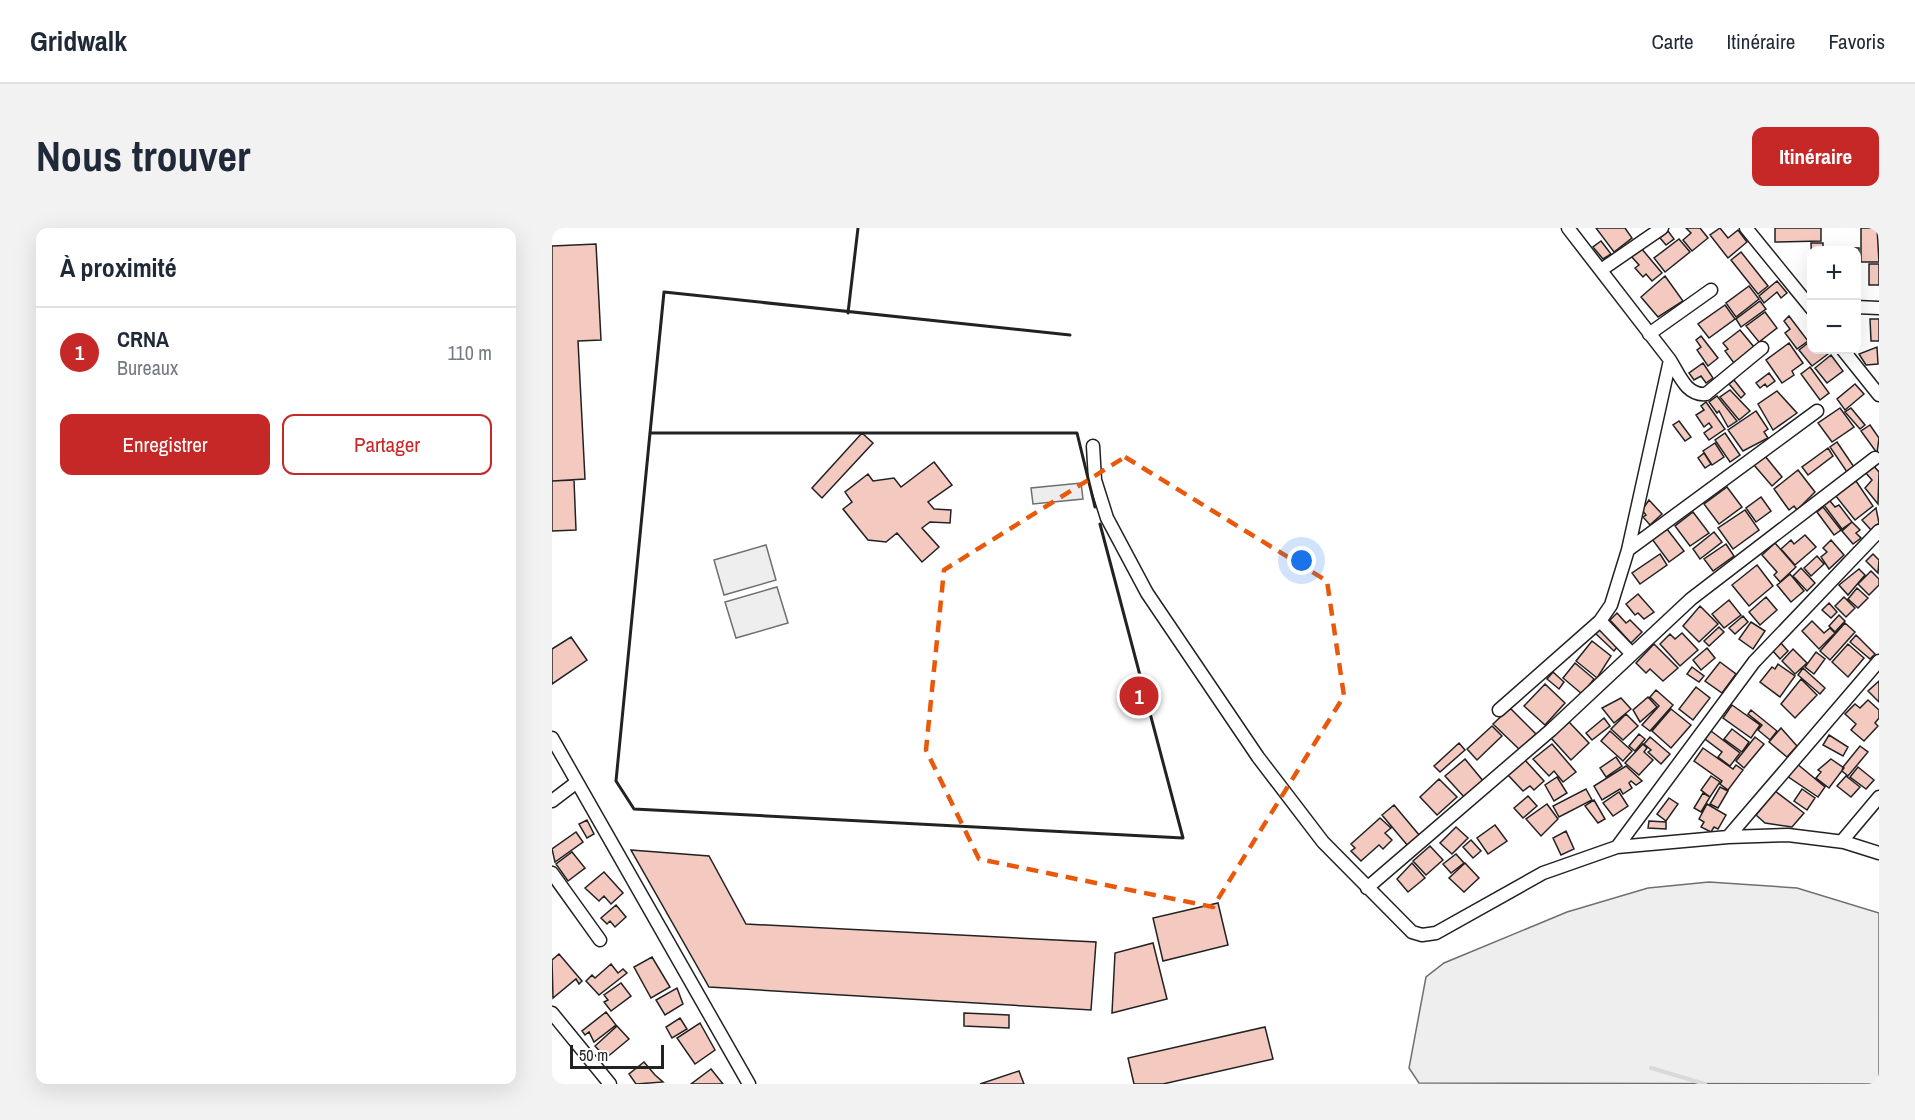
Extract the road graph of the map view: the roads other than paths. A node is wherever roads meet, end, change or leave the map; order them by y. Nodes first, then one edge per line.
1 (1568, 228) edge
2 (1662, 228) edge
3 (1746, 228) edge
4 (1601, 270) junction
5 (1711, 290) dead end
6 (1807, 302) edge
7 (1861, 307) edge
8 (1879, 308) edge
9 (1649, 334) junction
10 (1762, 348) dead end
11 (1846, 354) edge
12 (1670, 360) junction
13 (1879, 395) edge
14 (1817, 411) dead end
15 (1093, 446) dead end
16 (1875, 458) dead end
17 (1879, 531) edge
18 (1628, 550) junction
19 (1600, 621) junction
20 (1632, 654) junction
21 (1879, 661) edge
22 (1499, 710) dead end
23 (552, 738) edge
24 (577, 782) junction
25 (1879, 797) edge
26 (552, 801) edge
27 (1728, 837) junction
28 (1842, 841) junction
29 (1617, 847) junction
30 (1879, 854) edge
31 (552, 873) edge
32 (1367, 888) junction
33 (600, 940) dead end
34 (552, 1013) edge
35 (610, 1084) edge
36 (749, 1084) edge

1 - 4 street
2 - 4 street
3 - 6 street
4 - 9 street
5 - 9 street
7 - 8 street
9 - 12 street
10 - 12 street
11 - 13 street
12 - 18 street
14 - 18 street
15 - 32 street
16 - 20 street
17 - 29 street
18 - 19 street
19 - 20 street
19 - 22 street
20 - 32 street
21 - 27 street
23 - 24 street
24 - 26 street
24 - 36 street
25 - 28 street
27 - 28 street
27 - 29 street
28 - 30 street
29 - 32 street
31 - 33 street
34 - 35 street

